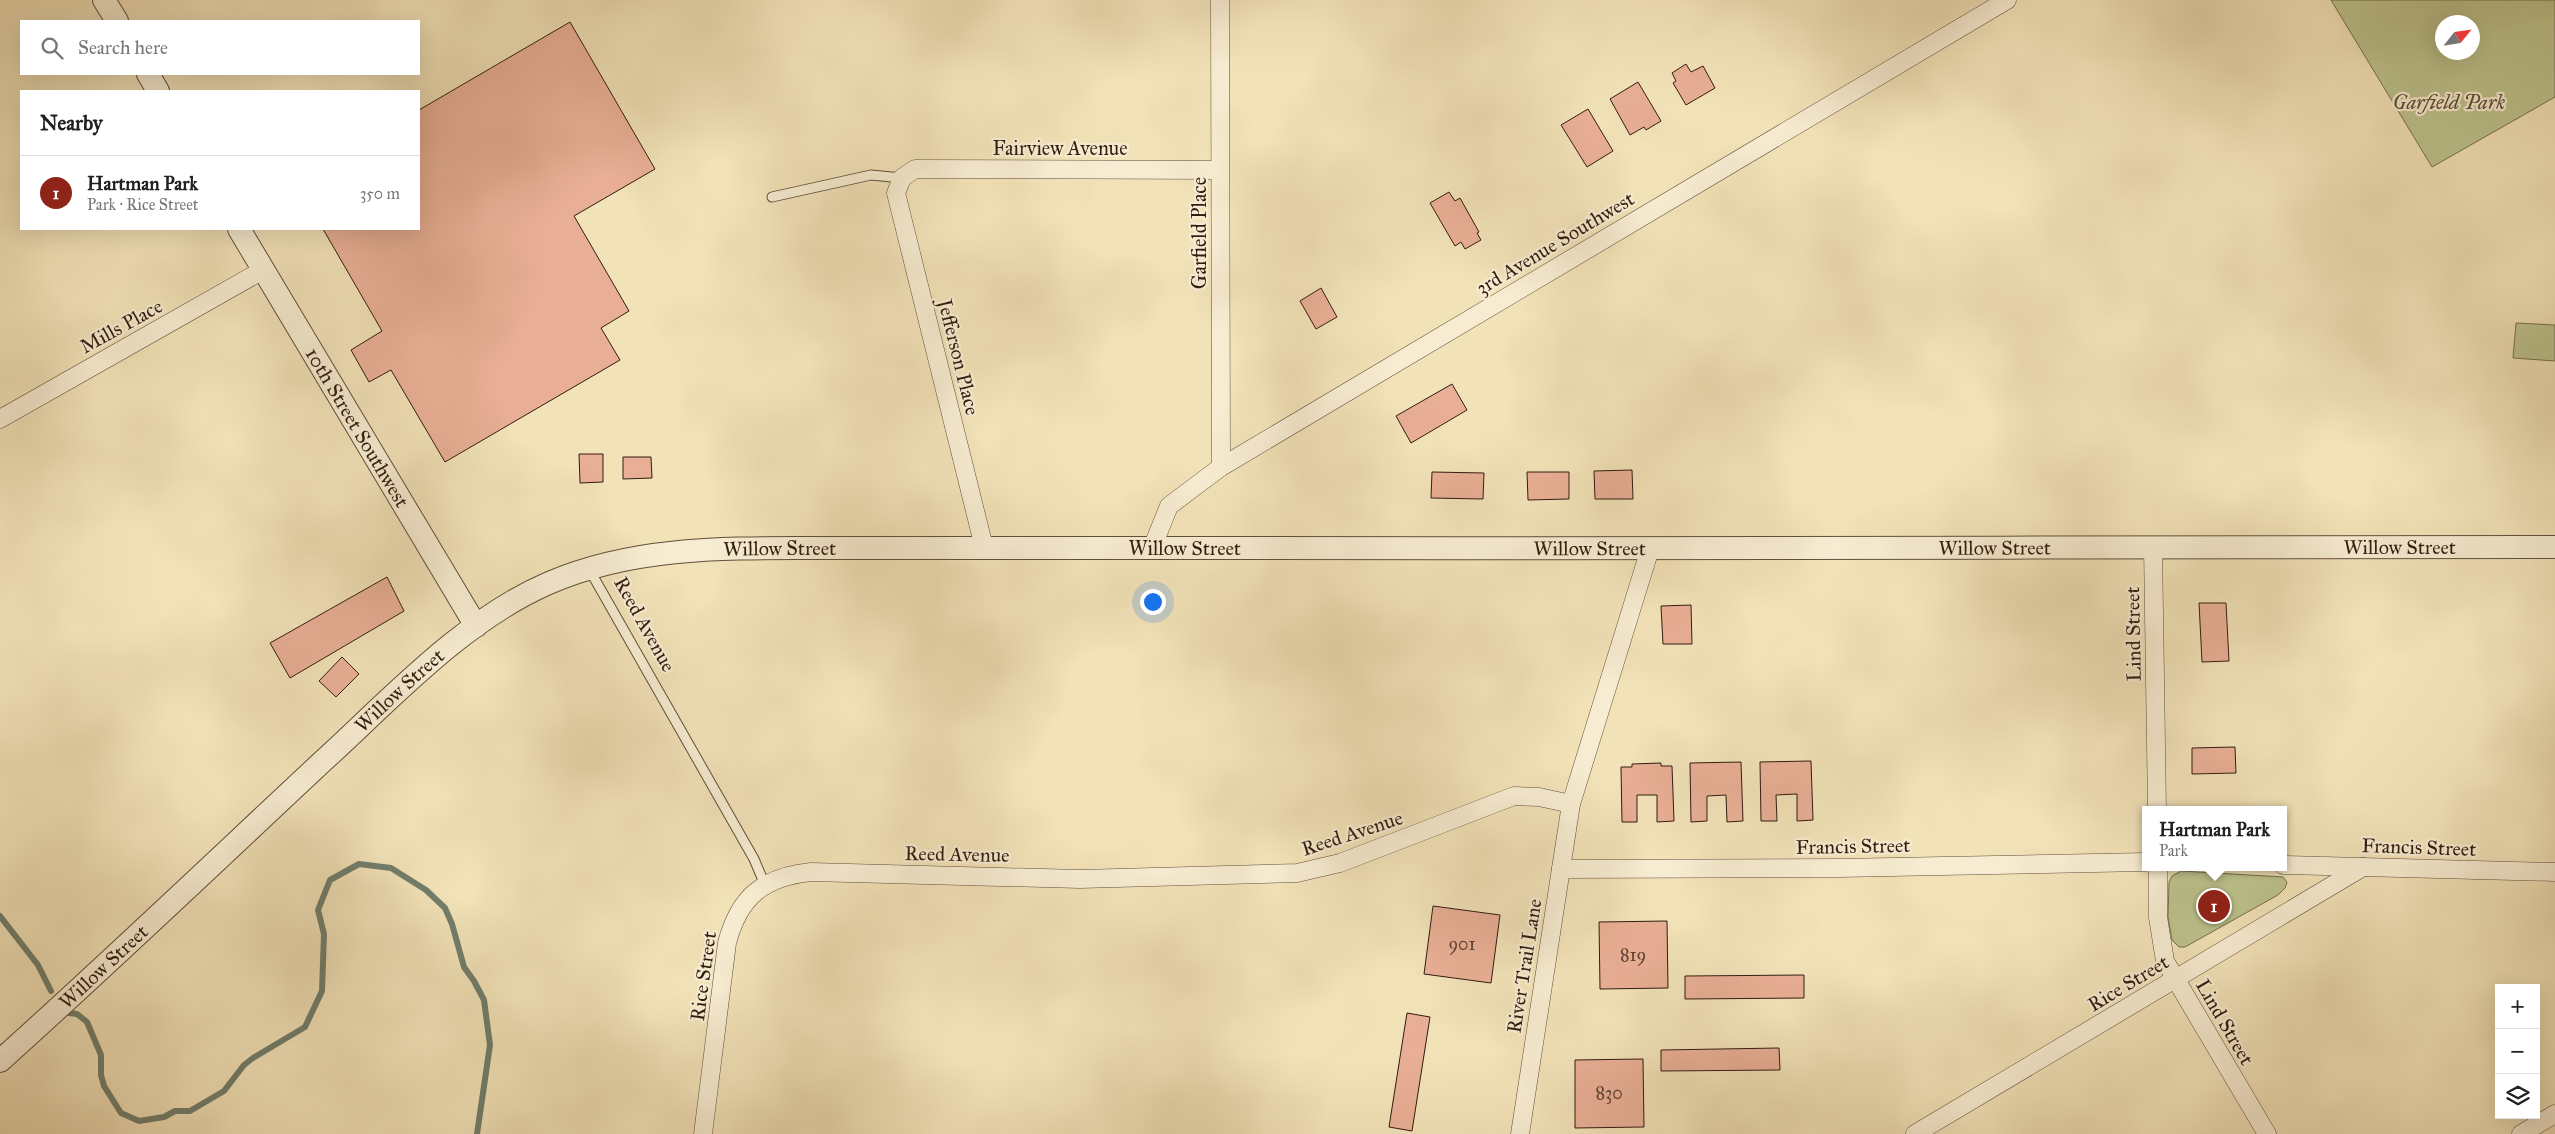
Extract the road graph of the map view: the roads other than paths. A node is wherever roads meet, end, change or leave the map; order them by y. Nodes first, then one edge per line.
1 (104, 0) edge
2 (1220, 0) edge
3 (2006, 0) edge
4 (115, 20) edge
5 (149, 75) edge
6 (157, 90) edge
7 (1220, 170) junction
8 (902, 178) junction
9 (772, 197) dead end
10 (240, 230) edge
11 (264, 270) junction
12 (0, 418) edge
13 (1221, 467) junction
14 (984, 547) junction
15 (2153, 547) junction
16 (2555, 547) edge
17 (1152, 548) junction
18 (1650, 549) junction
19 (589, 568) junction
20 (476, 626) junction
21 (1571, 804) junction
22 (2157, 806) edge
23 (2142, 862) edge
24 (2287, 865) edge
25 (2362, 867) junction
26 (1561, 869) junction
27 (2158, 871) edge
28 (811, 872) joint
29 (2555, 872) edge
30 (765, 885) junction
31 (2176, 979) junction
32 (0, 1061) edge
33 (2555, 1114) edge
34 (703, 1134) edge
35 (1520, 1134) edge
36 (1915, 1134) edge
37 (2266, 1134) edge
38 (2521, 1134) edge

1 - 4 street
2 - 7 street, Garfield Place
3 - 13 street, 3rd Avenue Southwest
5 - 6 street
7 - 8 street, Fairview Avenue
7 - 13 street, Garfield Place
8 - 9 lane
8 - 14 street, Jefferson Place
10 - 11 street, 10th Street Southwest
11 - 12 street, Mills Place
11 - 20 street, 10th Street Southwest
13 - 17 street, 3rd Avenue Southwest
14 - 17 street, Willow Street
14 - 19 street, Willow Street
15 - 16 street, Willow Street
15 - 18 street, Willow Street
15 - 22 street, Lind Street
17 - 18 street, Willow Street
18 - 21 street
19 - 20 street, Willow Street
19 - 30 lane, Reed Avenue
20 - 32 street, Willow Street
21 - 26 street, River Trail Lane
21 - 28 street, Reed Avenue
23 - 26 street, Francis Street
24 - 25 street, Francis Street
25 - 29 street, Francis Street
25 - 31 street, Rice Street
26 - 35 street, River Trail Lane
27 - 31 street, Lind Street
28 - 30 street, Rice Street
30 - 34 street, Rice Street
31 - 36 street, Rice Street
31 - 37 street, Lind Street
33 - 38 street

